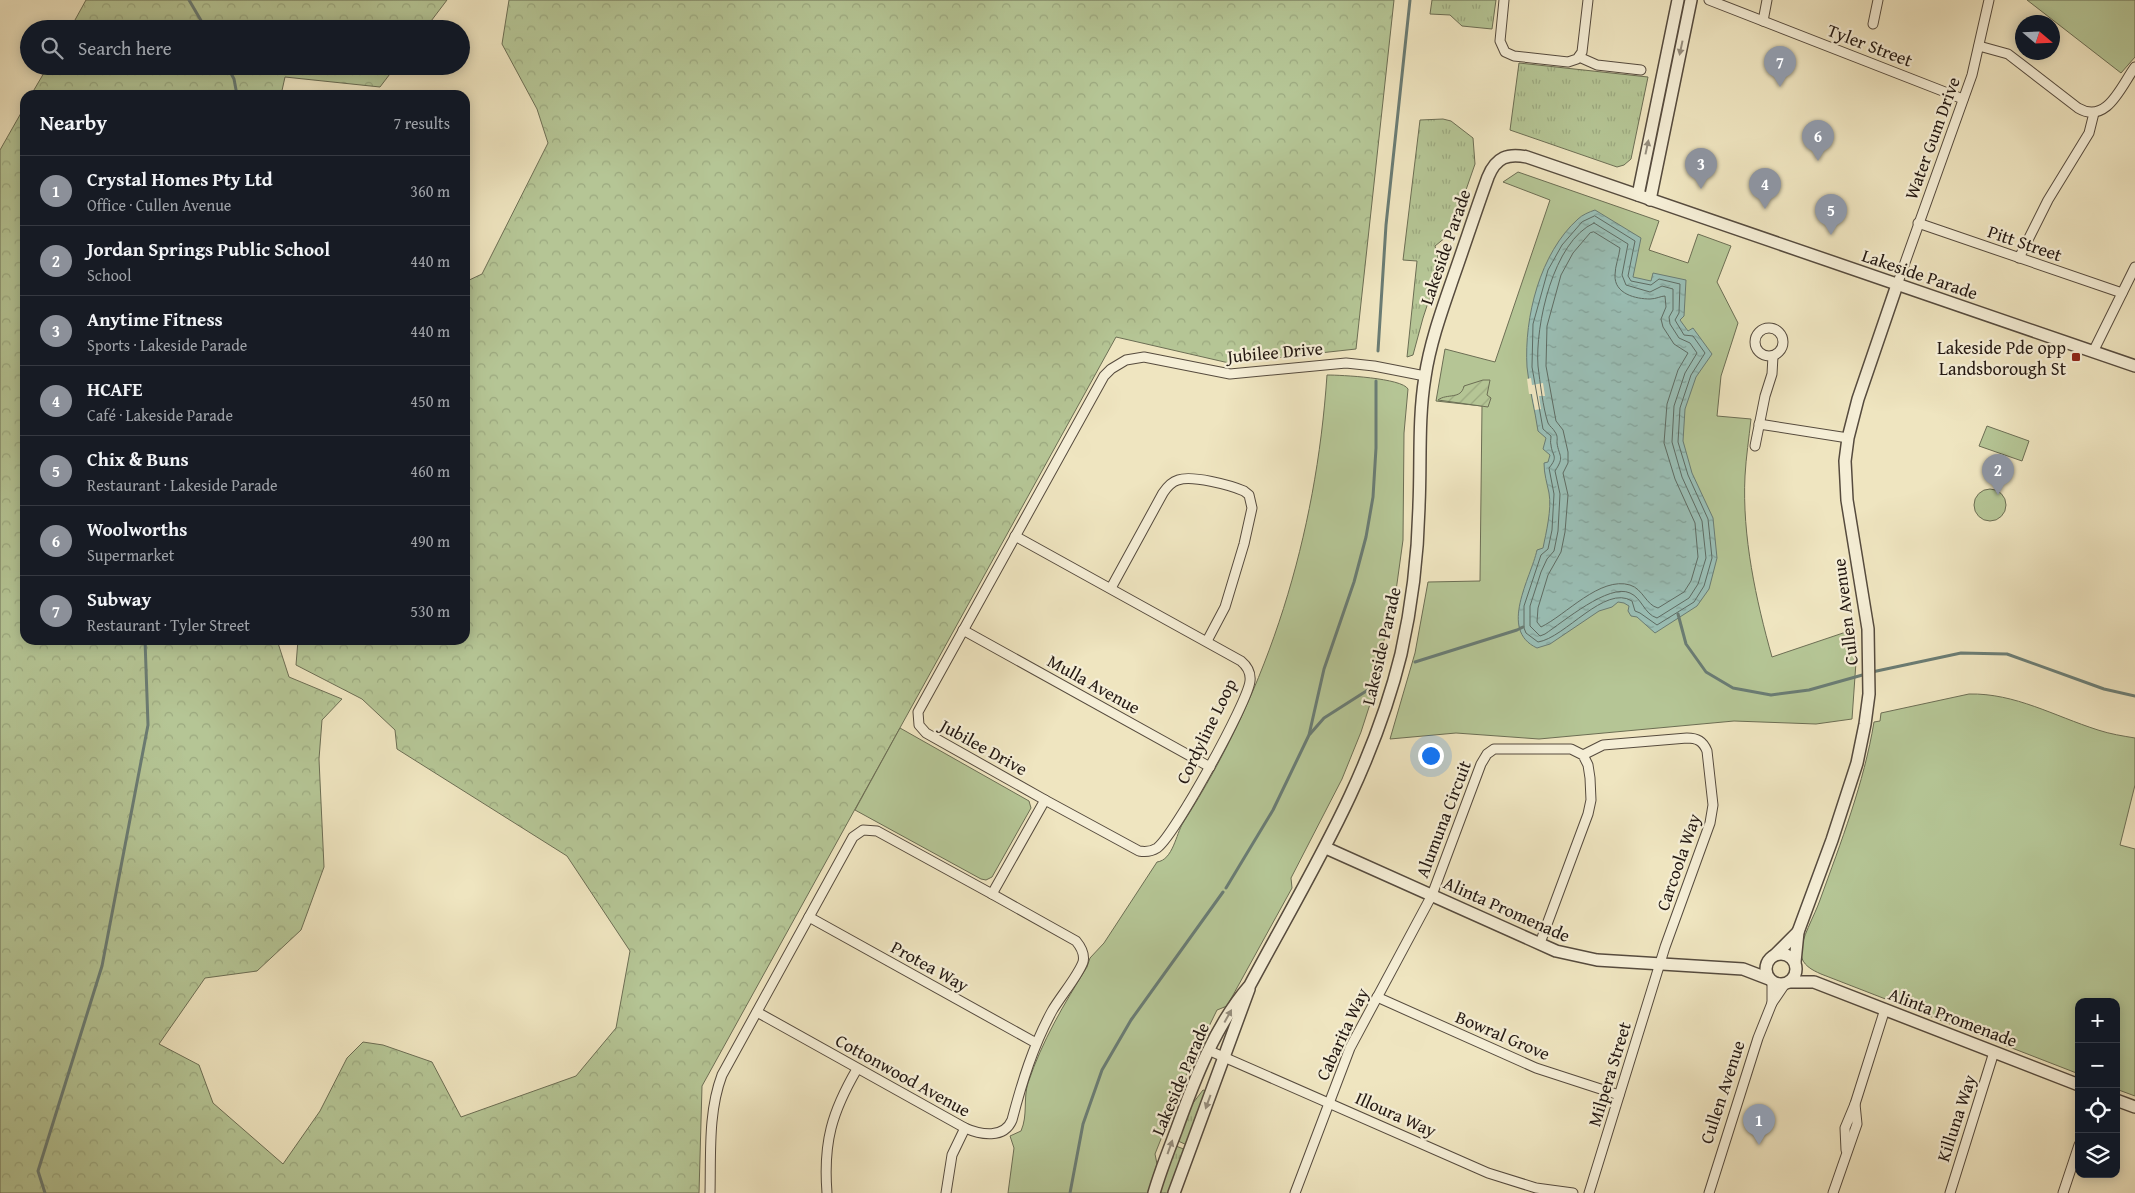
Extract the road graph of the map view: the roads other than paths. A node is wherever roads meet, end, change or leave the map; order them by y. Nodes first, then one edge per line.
1 (1504, 0) edge
2 (1588, 0) edge
3 (1678, 0) edge
4 (1691, 0) edge
5 (1709, 0) edge
6 (1767, 0) edge
7 (1878, 0) edge
8 (1989, 0) edge
9 (1763, 21) junction
10 (1873, 24) dead end
11 (1979, 46) junction
12 (1579, 57) junction
13 (2135, 66) edge
14 (1640, 70) dead end
15 (1963, 99) junction
16 (2094, 113) junction
17 (1638, 195) junction
18 (1650, 200) junction
19 (1918, 223) junction
20 (2019, 258) junction
21 (2135, 268) edge
22 (1897, 285) junction
23 (2122, 293) junction
24 (2093, 352) junction
25 (1773, 356) dead end
26 (2135, 366) edge
27 (1425, 376) junction
28 (1759, 424) junction
29 (1848, 438) junction
30 (1755, 446) dead end
31 (1015, 536) junction
32 (1111, 588) junction
33 (963, 630) junction
34 (1207, 641) junction
35 (1583, 755) junction
36 (1210, 767) junction
37 (1045, 800) junction
38 (1326, 848) junction
39 (992, 894) junction
40 (1432, 895) junction
41 (809, 918) junction
42 (1798, 932) junction
43 (1540, 943) junction
44 (1773, 956) junction
45 (1660, 964) junction
46 (1796, 964) junction
47 (1744, 970) junction
48 (1771, 980) junction
49 (1814, 982) junction
50 (1788, 983) junction
51 (1250, 985) junction
52 (1376, 997) junction
53 (1772, 1003) junction
54 (1885, 1009) junction
55 (757, 1012) junction
56 (1036, 1043) junction
57 (1210, 1051) junction
58 (1994, 1052) junction
59 (1224, 1056) junction
60 (857, 1069) junction
61 (2075, 1083) edge
62 (1619, 1096) junction
63 (1329, 1101) junction
64 (2120, 1101) edge
65 (2135, 1107) edge
66 (965, 1128) junction
67 (2075, 1158) edge
68 (710, 1193) edge
69 (826, 1193) edge
70 (946, 1193) edge
71 (1154, 1193) edge
72 (1174, 1193) edge
73 (1295, 1193) edge
74 (1573, 1193) edge
75 (1589, 1193) edge
76 (1709, 1193) edge
77 (1833, 1193) edge
78 (1950, 1193) edge
79 (2064, 1193) edge

1 - 12 street
2 - 12 street
17 -> 3 street
4 -> 18 street
5 - 9 street, Tyler Street
6 - 9 street
7 - 10 street
8 - 11 street, Water Gum Drive
9 - 15 street, Tyler Street
11 - 15 street, Water Gum Drive
11 - 16 street
12 - 14 street
13 - 16 street
15 - 19 street, Water Gum Drive
16 - 20 street
17 - 18 street, Lakeside Parade
17 - 27 street, Lakeside Parade
18 - 22 street, Lakeside Parade
19 - 20 street, Pitt Street
19 - 22 street, Water Gum Drive
20 - 23 street, Pitt Street
21 - 23 street
22 - 24 street, Lakeside Parade
22 - 29 street, Cullen Avenue
23 - 24 street
24 - 26 street, Lakeside Parade
25 - 28 street
27 - 31 street, Jubilee Drive
27 - 38 street, Lakeside Parade
28 - 29 street
28 - 30 street
29 - 42 street, Cullen Avenue
31 - 32 street, Cordyline Loop
31 - 33 street, Jubilee Drive
32 - 34 street, Cordyline Loop
32 - 34 street
33 - 36 street, Mulla Avenue
33 - 37 street, Jubilee Drive
34 - 36 street, Cordyline Loop
35 - 40 street, Alumuna Circuit
35 - 43 street
35 - 45 street, Carcoola Way
36 - 37 street, Cordyline Loop
37 - 39 street
38 - 40 street, Alinta Promenade
38 - 51 street, Lakeside Parade
39 - 41 street
39 - 56 street, Cottonwood Avenue
40 - 43 street, Alinta Promenade
40 - 52 street, Cabarita Way
41 - 55 street
41 - 56 street, Protea Way
42 - 44 street, Cullen Avenue
42 - 46 street, Cullen Avenue
43 - 45 street, Alinta Promenade
44 - 46 street
44 - 47 street, Alinta Promenade
44 - 48 street
45 - 47 street, Alinta Promenade
45 - 62 street, Milpera Street
46 - 49 street, Alinta Promenade
46 - 50 street
47 - 48 street, Alinta Promenade
48 - 50 street
48 - 53 street, Cullen Avenue
49 - 50 street, Alinta Promenade
49 - 54 street, Alinta Promenade
50 - 53 street, Cullen Avenue
57 -> 51 street, Lakeside Parade
51 - 59 street, Lakeside Parade
52 - 62 street, Bowral Grove
52 - 63 street, Cabarita Way
53 - 76 street, Cullen Avenue
54 - 58 street, Alinta Promenade
54 - 77 street
55 - 60 street, Cottonwood Avenue
55 - 68 street
56 - 66 street, Cottonwood Avenue
57 - 59 street, Illoura Way
71 -> 57 street, Lakeside Parade
58 - 61 street, Alinta Promenade
58 - 78 street, Killuna Way
59 - 63 street, Illoura Way
59 -> 72 street, Lakeside Parade
60 - 66 street, Cottonwood Avenue
60 - 69 street
62 - 75 street, Milpera Street
63 - 73 street, Cabarita Way
63 - 74 street, Illoura Way
64 - 65 street
66 - 70 street
67 - 79 street

